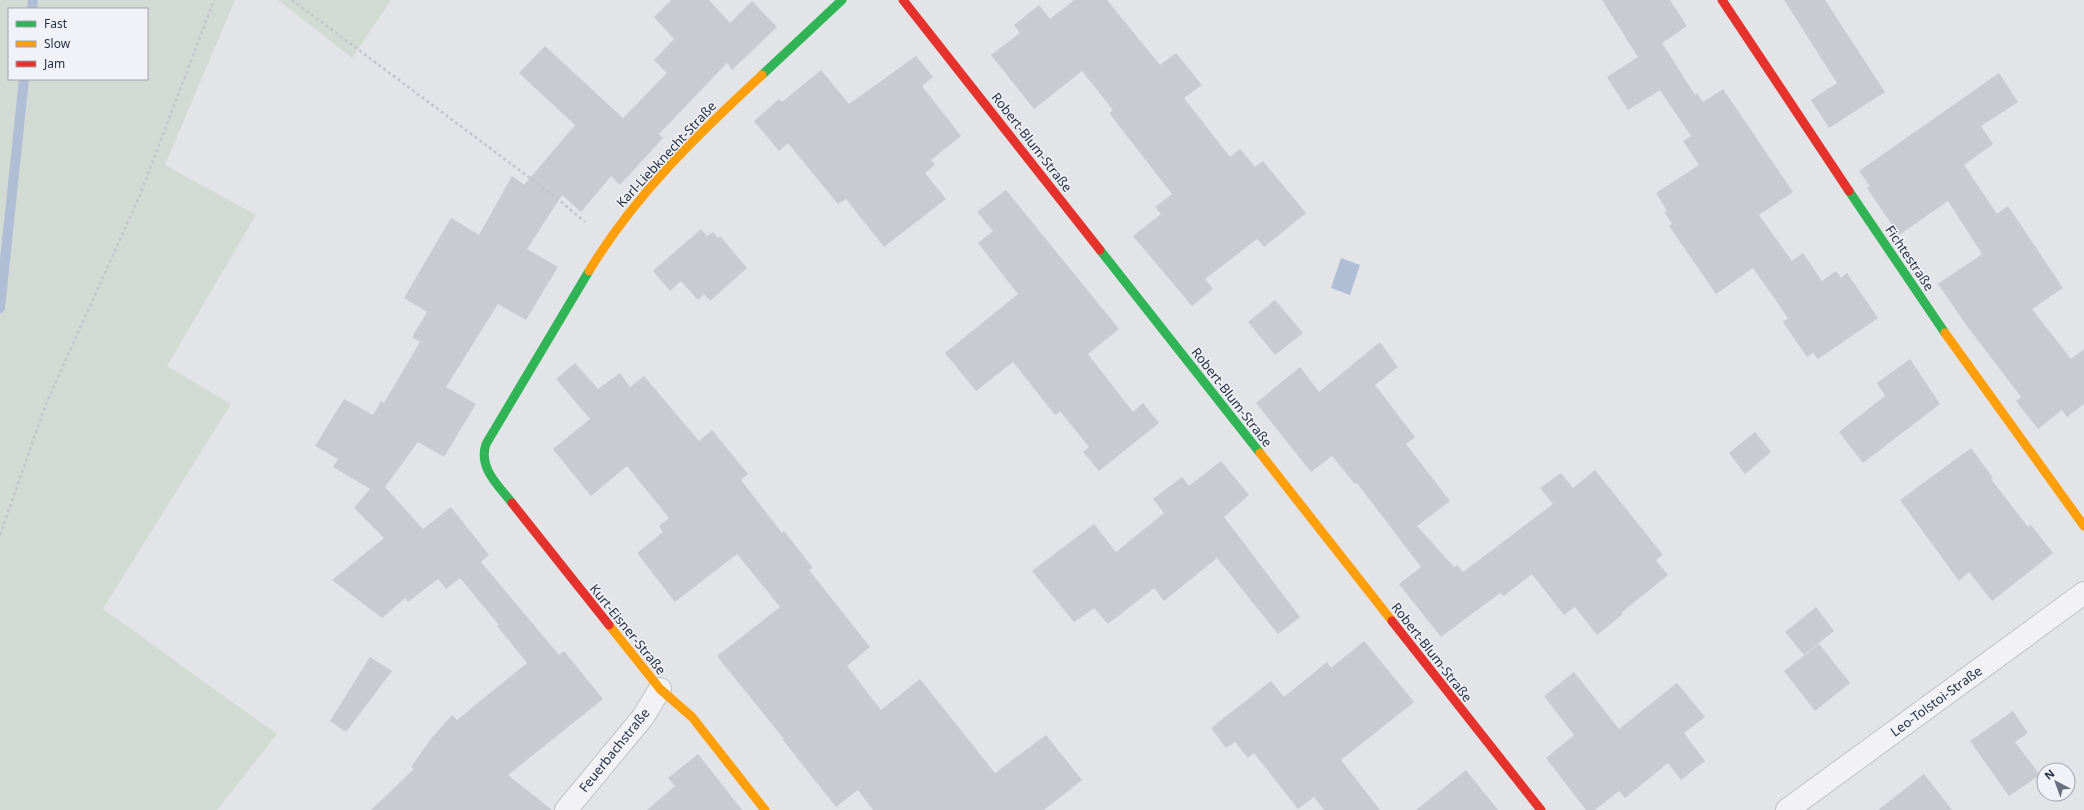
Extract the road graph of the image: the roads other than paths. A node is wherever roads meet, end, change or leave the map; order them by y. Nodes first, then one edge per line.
1 (842, 0) edge
2 (903, 0) edge
3 (1722, 0) edge
4 (482, 456) joint
5 (2084, 526) edge
6 (2084, 593) edge
7 (660, 689) junction
8 (566, 810) edge
9 (765, 810) edge
10 (1541, 810) edge
11 (1787, 810) edge

1 - 4 street, Karl-Liebknecht-Straße
2 - 10 street, Robert-Blum-Straße
3 - 5 street, Fichtestraße
4 - 7 street, Kurt-Eisner-Straße
6 - 11 street, Leo-Tolstoi-Straße
7 - 8 street, Feuerbachstraße
7 - 9 street, Kurt-Eisner-Straße

